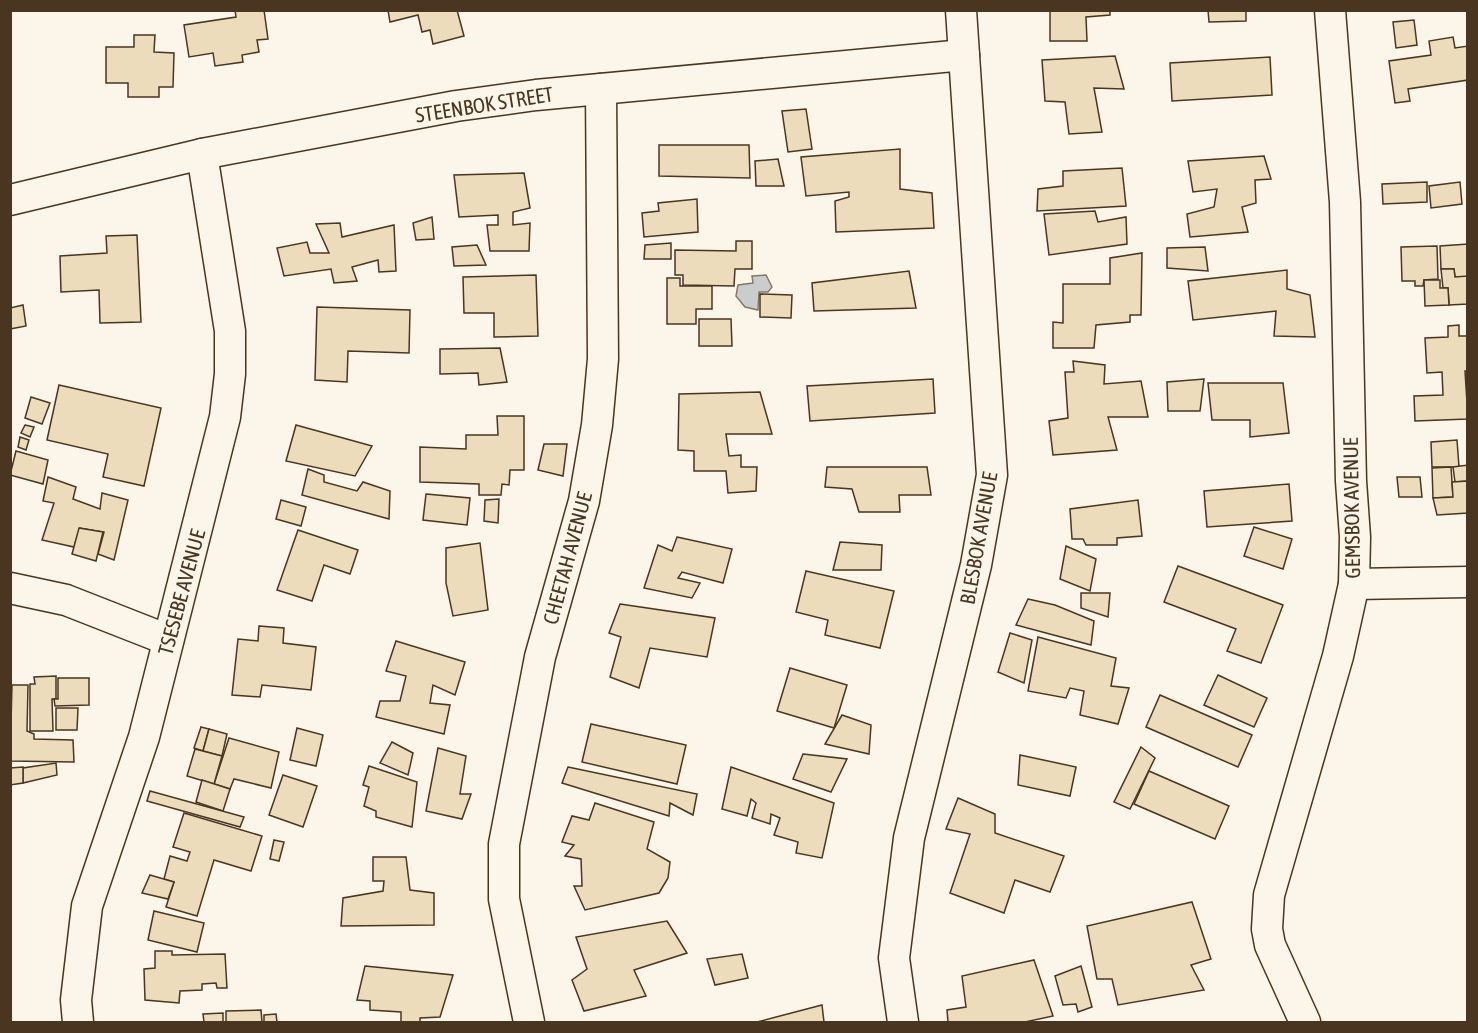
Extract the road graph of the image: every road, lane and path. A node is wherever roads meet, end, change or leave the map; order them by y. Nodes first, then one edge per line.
1 (962, 10) edge
2 (1330, 10) edge
3 (964, 55) junction
4 (601, 88) junction
5 (202, 154) junction
6 (10, 200) edge
7 (1467, 582) edge
8 (1354, 584) junction
9 (10, 588) edge
10 (168, 640) junction
11 (78, 1023) edge
12 (529, 1023) edge
13 (903, 1023) edge
14 (1305, 1023) edge

1 - 3 street, BLESBOK AVENUE
2 - 8 street, GEMSBOK AVENUE
3 - 4 street, STEENBOK STREET
3 - 13 street, BLESBOK AVENUE
4 - 5 street, STEENBOK STREET
4 - 12 street, CHEETAH AVENUE
5 - 6 street, STEENBOK STREET
5 - 10 street, TSESEBE AVENUE
7 - 8 street
8 - 14 street, GEMSBOK AVENUE
9 - 10 street
10 - 11 street, TSESEBE AVENUE

